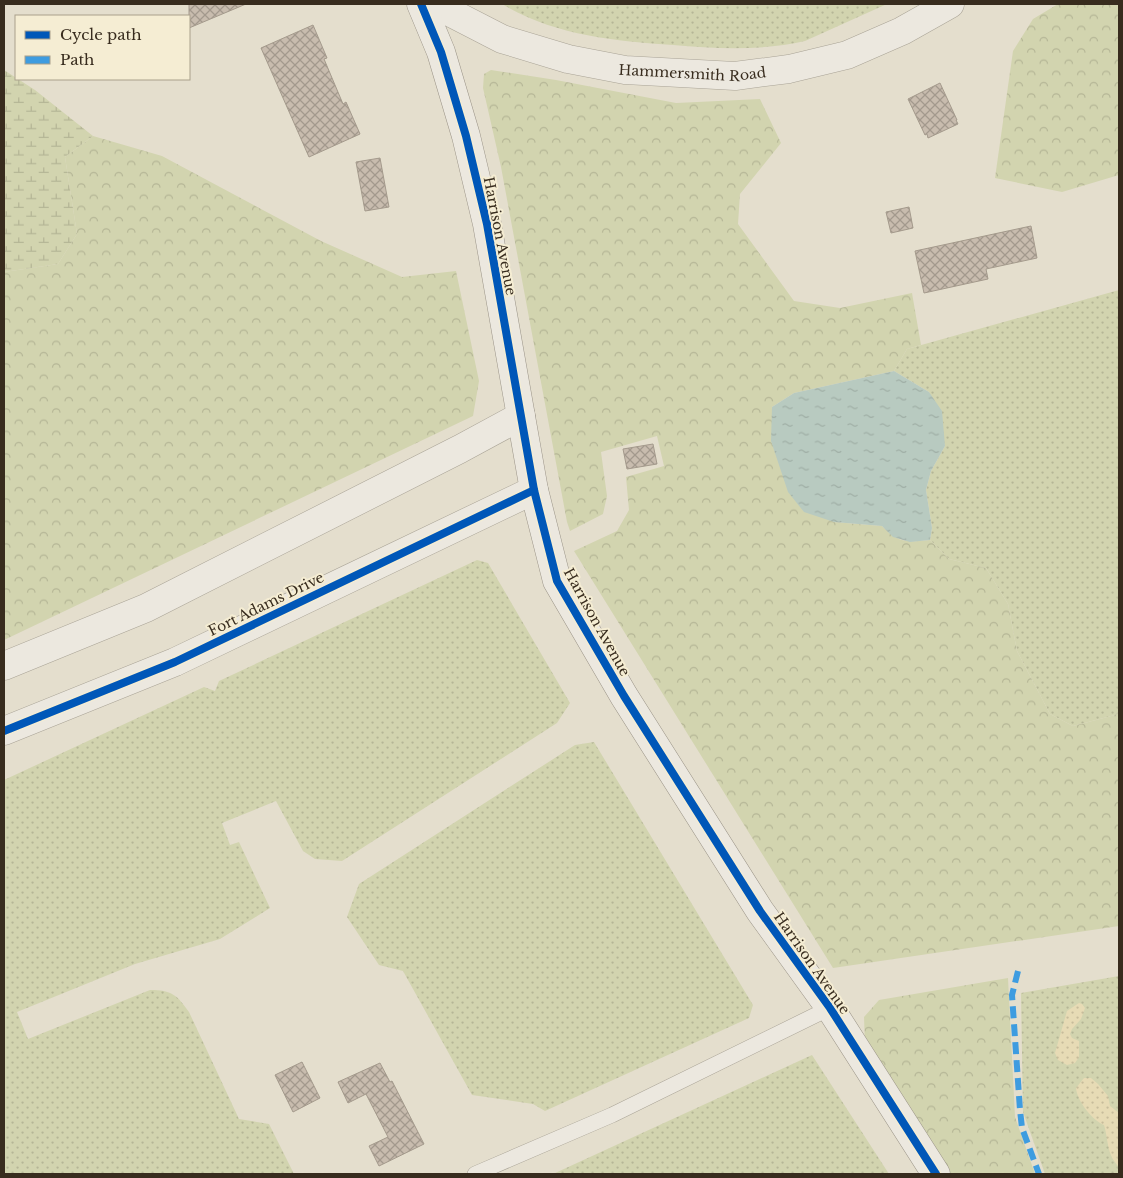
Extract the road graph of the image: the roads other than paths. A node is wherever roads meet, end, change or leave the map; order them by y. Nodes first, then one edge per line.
1 (421, 4) edge
2 (434, 4) edge
3 (950, 4) edge
4 (521, 416) junction
5 (534, 490) junction
6 (4, 666) edge
7 (4, 731) edge
8 (830, 1008) junction
9 (475, 1174) edge
10 (936, 1174) edge

1 - 4 street, Harrison Avenue
2 - 3 street, Hammersmith Road
4 - 5 street, Harrison Avenue
4 - 6 street
5 - 7 street, Fort Adams Drive
5 - 8 street, Harrison Avenue
8 - 9 lane
8 - 10 street, Harrison Avenue

